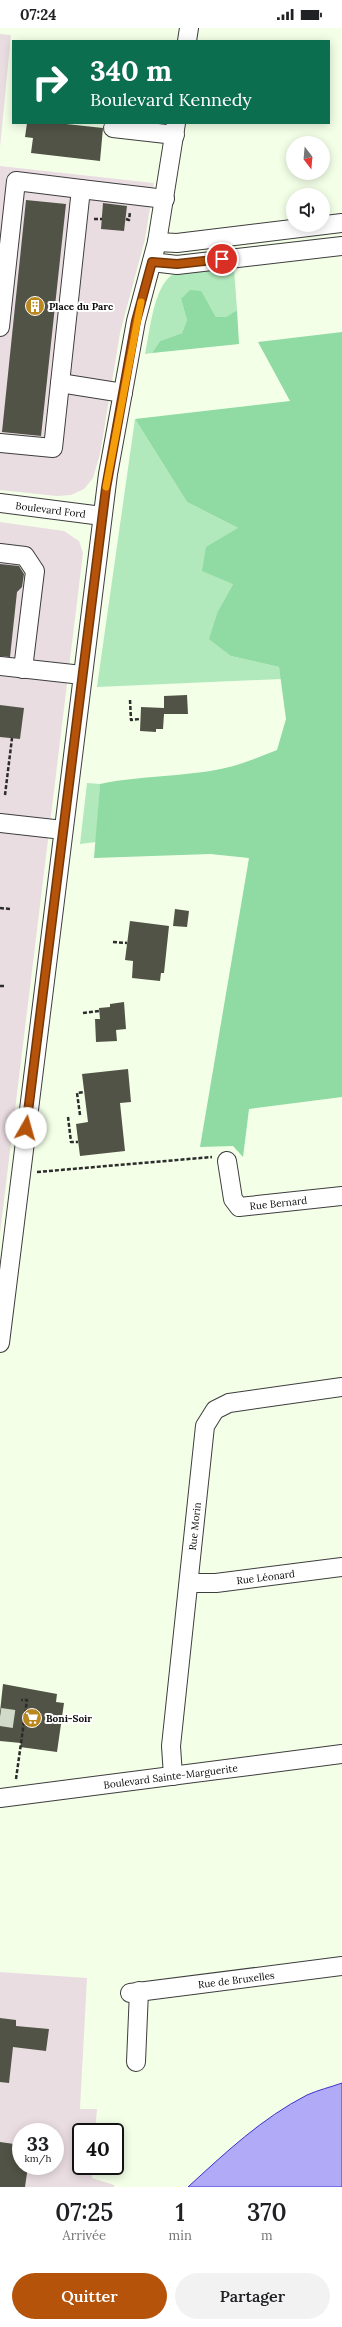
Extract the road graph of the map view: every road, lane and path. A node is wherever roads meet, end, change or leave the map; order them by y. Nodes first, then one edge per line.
1 (189, 28) edge
2 (187, 40) edge
3 (113, 128) dead end
4 (176, 129) edge
5 (82, 189) junction
6 (166, 198) junction
7 (130, 208) dead end
8 (94, 218) dead end
9 (126, 219) dead end
10 (102, 220) dead end
11 (342, 223) edge
12 (157, 242) junction
13 (342, 246) edge
14 (152, 262) junction
15 (0, 327) edge
16 (60, 383) junction
17 (123, 393) junction
18 (0, 443) edge
19 (0, 503) edge
20 (102, 516) junction
21 (0, 553) edge
22 (0, 666) edge
23 (23, 669) junction
24 (82, 675) junction
25 (130, 700) dead end
26 (140, 719) dead end
27 (12, 738) dead end
28 (5, 795) dead end
29 (0, 823) edge
30 (63, 830) junction
31 (0, 908) edge
32 (10, 909) dead end
33 (113, 942) dead end
34 (127, 943) dead end
35 (0, 986) edge
36 (4, 986) dead end
37 (99, 1011) dead end
38 (83, 1013) dead end
39 (84, 1092) dead end
40 (80, 1115) dead end
41 (68, 1117) dead end
42 (78, 1142) dead end
43 (228, 1161) joint
44 (21, 1172) junction
45 (342, 1196) edge
46 (0, 1343) edge
47 (342, 1387) edge
48 (342, 1567) edge
49 (189, 1583) junction
50 (21, 1700) dead end
51 (19, 1719) tunnel mouth
52 (24, 1720) junction
53 (342, 1754) edge
54 (174, 1776) junction
55 (16, 1781) dead end
56 (0, 1798) edge
57 (342, 1966) edge
58 (136, 2062) dead end

1 - 2 street
3 - 4 street
4 - 6 street
5 - 6 street
5 - 15 street
5 - 16 street
6 - 12 street
7 - 9 path
8 - 10 path
11 - 12 street
12 - 14 street
13 - 14 street
14 - 17 street
16 - 17 street
16 - 18 street
17 - 20 street
19 - 20 street, Boulevard Ford
20 - 24 street
21 - 23 street
22 - 23 street
23 - 24 street
24 - 30 street
25 - 26 path
27 - 28 path
29 - 30 street
30 - 44 street
31 - 32 path
33 - 34 path
35 - 36 path
37 - 38 path
39 - 40 path
41 - 42 path
43 - 44 path
43 - 45 street, Rue Bernard
44 - 46 street
47 - 49 street, Rue Morin
48 - 49 street, Rue Léonard
49 - 54 street, Rue Morin
50 - 52 path
51 - 52 path
52 - 55 path
53 - 54 street, Boulevard Sainte-Marguerite
54 - 56 street, Boulevard Sainte-Marguerite
57 - 58 street, Rue de Bruxelles

